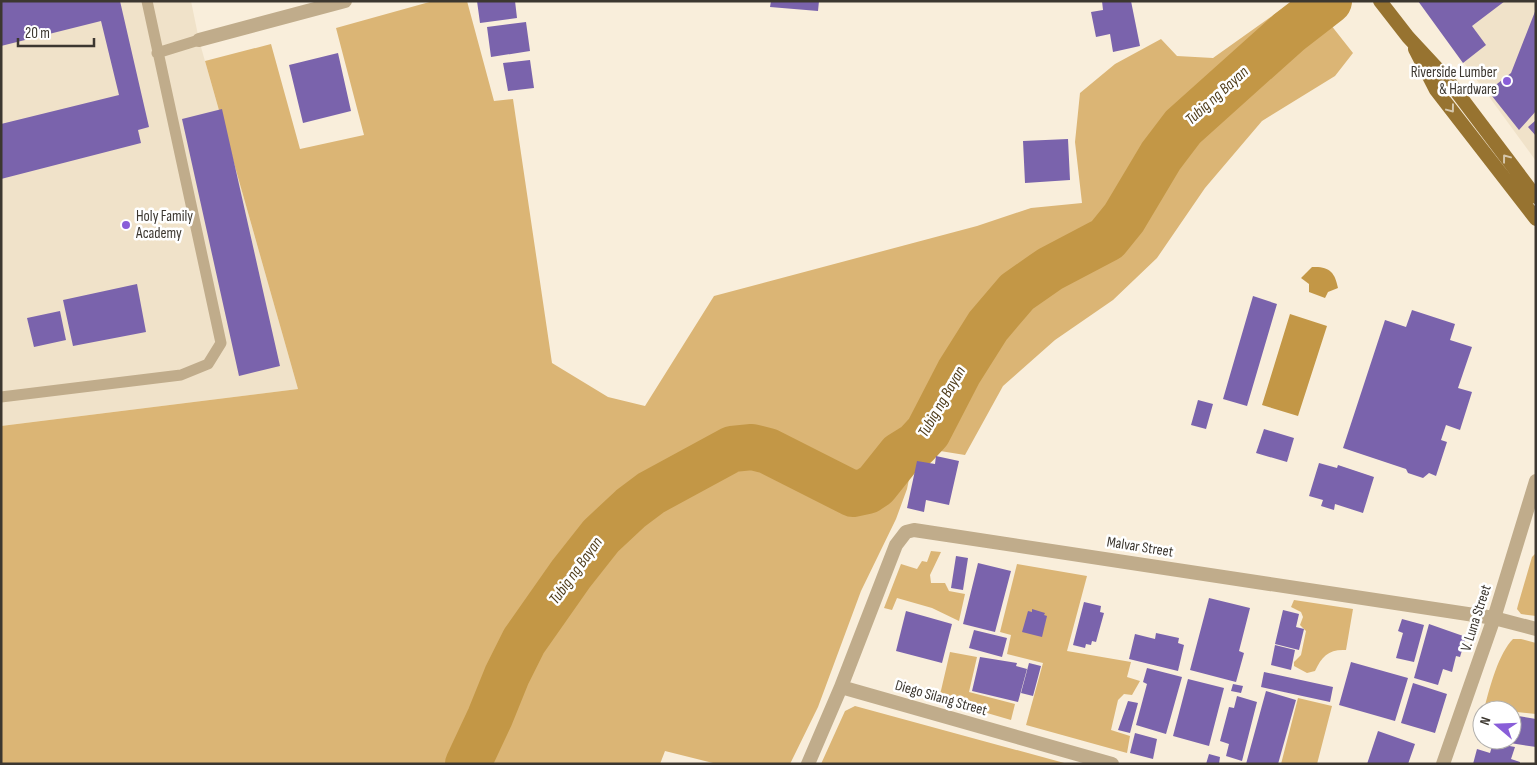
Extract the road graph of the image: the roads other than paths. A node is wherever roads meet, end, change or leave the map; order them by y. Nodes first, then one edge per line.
1 (147, 1) edge
2 (345, 1) edge
3 (1384, 6) edge
4 (1408, 38) junction
5 (199, 40) joint
6 (156, 53) junction
7 (1536, 197) edge
8 (1536, 220) edge
9 (1, 397) edge
10 (1536, 481) edge
11 (1494, 618) junction
12 (1536, 629) edge
13 (842, 687) junction
14 (808, 764) edge
15 (1112, 764) edge
16 (1443, 764) edge

1 - 6 lane
2 - 5 street
3 - 4 main road
7 -> 4 main road
4 -> 8 main road
5 - 6 lane
6 - 9 lane
10 - 11 street, V. Luna Street
11 - 12 street, Malvar Street
11 - 13 street, Malvar Street
11 - 16 street, V. Luna Street
13 - 14 street
13 - 15 street, Diego Silang Street

